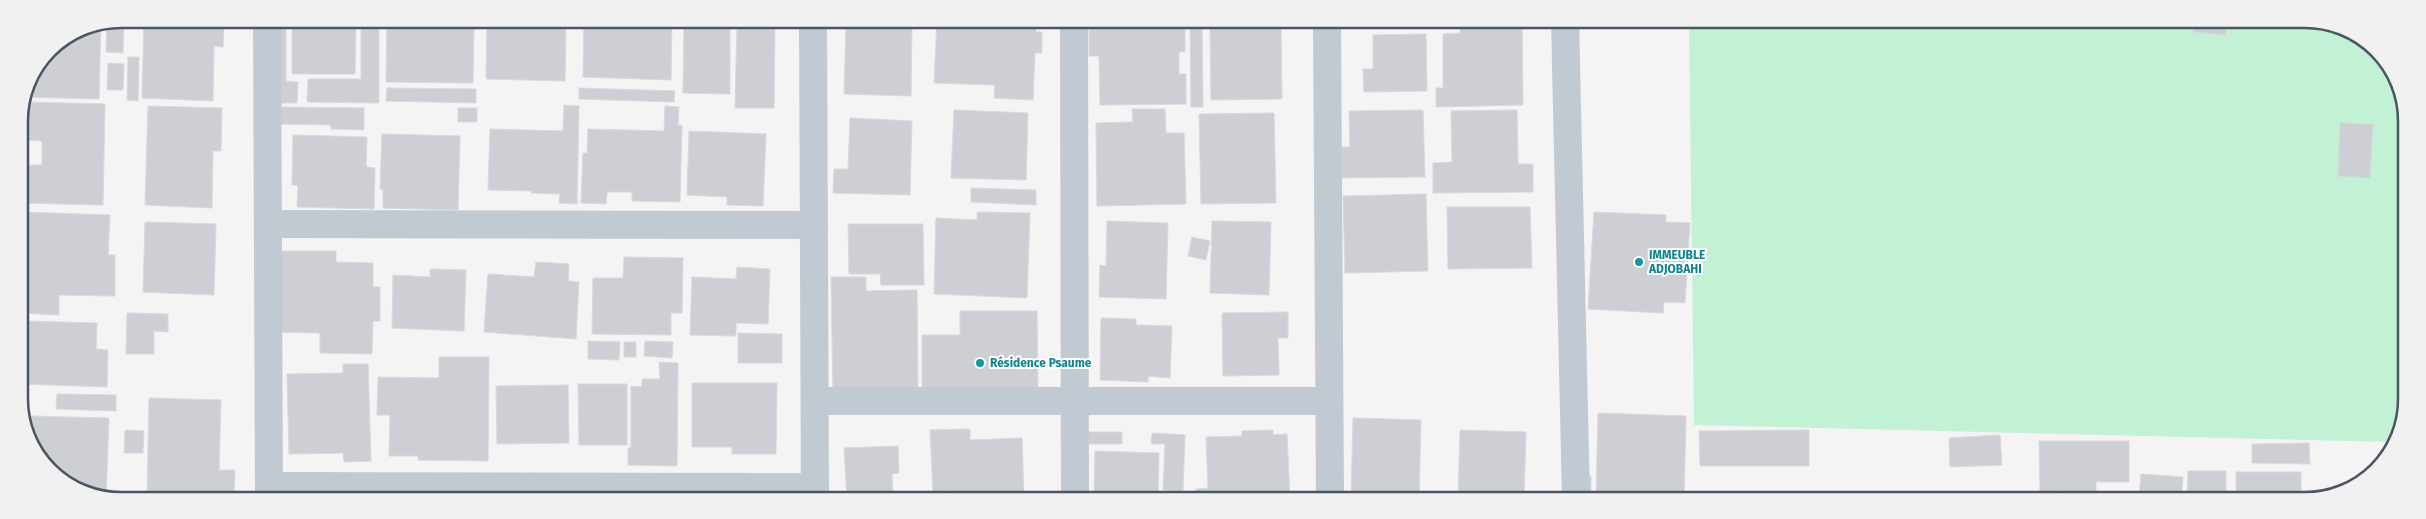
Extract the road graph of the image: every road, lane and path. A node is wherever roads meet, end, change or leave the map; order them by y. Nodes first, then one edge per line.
1 (267, 28) edge
2 (813, 28) edge
3 (1074, 28) edge
4 (1327, 28) edge
5 (1565, 28) edge
6 (268, 224) junction
7 (814, 225) junction
8 (815, 400) junction
9 (1075, 402) junction
10 (1329, 402) junction
11 (269, 492) edge
12 (815, 492) edge
13 (1076, 492) edge
14 (1330, 492) edge
15 (1576, 492) edge

1 - 6 street
2 - 7 street
3 - 9 street
4 - 10 street
5 - 15 street
6 - 7 street
6 - 11 street
7 - 8 street
8 - 9 street
8 - 12 street
9 - 10 street
9 - 13 street
10 - 14 street

